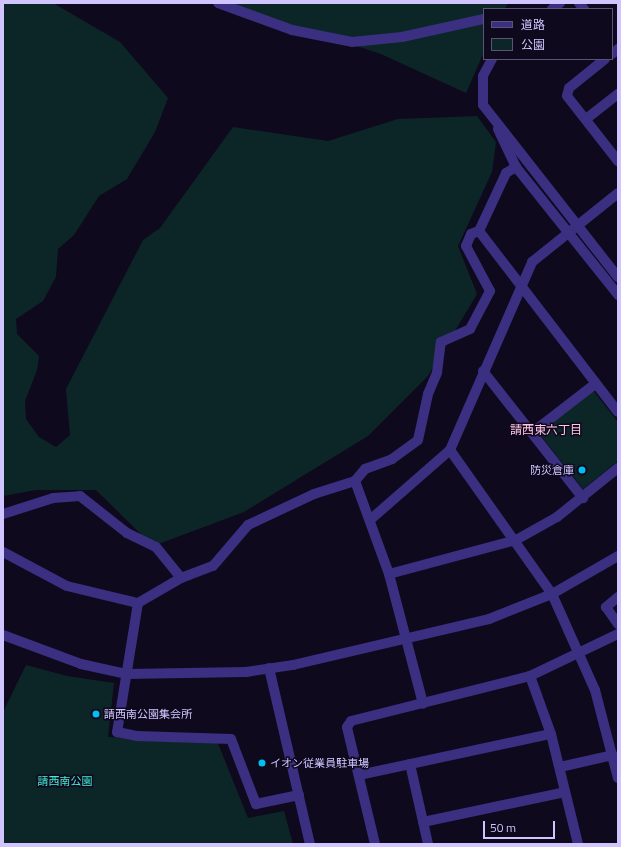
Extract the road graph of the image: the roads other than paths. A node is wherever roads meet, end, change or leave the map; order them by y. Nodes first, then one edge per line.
1 (218, 3) edge
2 (483, 19) edge
3 (491, 60) edge
4 (604, 60) edge
5 (618, 94) edge
6 (492, 116) junction
7 (586, 119) junction
8 (615, 150) edge
9 (618, 161) edge
10 (516, 167) junction
11 (618, 193) edge
12 (579, 224) junction
13 (479, 231) junction
14 (569, 232) junction
15 (618, 277) edge
16 (522, 284) junction
17 (618, 295) edge
18 (483, 371) junction
19 (595, 384) junction
20 (618, 412) edge
21 (533, 432) junction
22 (450, 450) junction
23 (618, 468) edge
24 (355, 481) junction
25 (583, 498) junction
26 (3, 514) edge
27 (370, 520) junction
28 (516, 540) junction
29 (3, 552) edge
30 (618, 556) edge
31 (389, 574) junction
32 (181, 578) junction
33 (552, 594) junction
34 (618, 597) edge
35 (138, 603) junction
36 (618, 624) edge
37 (618, 634) edge
38 (3, 635) edge
39 (408, 637) junction
40 (580, 655) junction
41 (269, 668) junction
42 (127, 674) junction
43 (530, 676) junction
44 (423, 704) junction
45 (552, 734) junction
46 (614, 751) edge
47 (410, 764) junction
48 (560, 767) junction
49 (359, 775) junction
50 (618, 778) edge
51 (566, 792) junction
52 (299, 795) junction
53 (423, 822) junction
54 (310, 844) edge
55 (374, 844) edge
56 (428, 844) edge
57 (578, 844) edge

1 - 2 street
3 - 6 street
4 - 7 street
5 - 7 street
6 - 10 street
6 - 12 street
7 - 8 street
8 - 9 street
10 - 13 street
10 - 14 street
11 - 12 street
12 - 14 street
12 - 15 street
13 - 16 street
13 - 24 street
14 - 16 street
14 - 17 street
16 - 18 street
16 - 19 street
18 - 21 street
18 - 22 street
19 - 20 street
19 - 21 street
21 - 25 street
22 - 27 street
22 - 28 street
23 - 25 street
24 - 27 street
24 - 32 street
25 - 28 street
26 - 32 street
27 - 31 street
28 - 31 street
28 - 33 street
29 - 35 street
30 - 33 street
31 - 39 street
32 - 35 street
33 - 39 street
33 - 40 street
34 - 36 street
35 - 42 street
37 - 40 street
38 - 42 street
39 - 41 street
39 - 44 street
40 - 43 street
40 - 46 street
41 - 42 street
41 - 52 street
42 - 52 street
43 - 44 street
43 - 45 street
44 - 49 street
45 - 47 street
45 - 48 street
46 - 48 street
46 - 50 street
47 - 49 street
47 - 53 street
48 - 51 street
49 - 55 street
51 - 53 street
51 - 57 street
52 - 54 street
53 - 56 street

